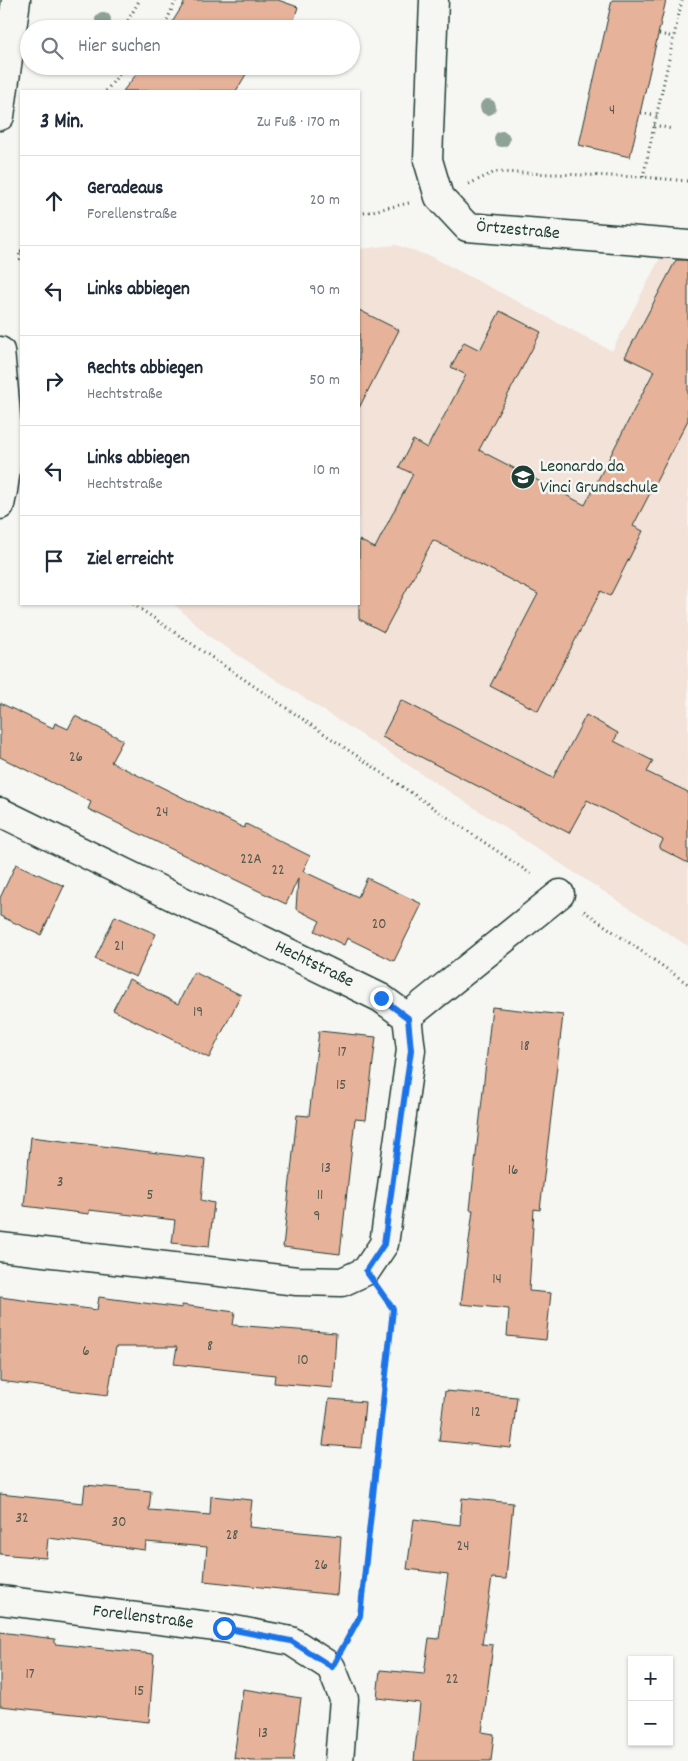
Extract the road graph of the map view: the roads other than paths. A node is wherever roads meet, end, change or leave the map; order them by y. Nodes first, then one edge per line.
1 (16, 0) edge
2 (434, 0) edge
3 (0, 116) edge
4 (688, 245) edge
5 (0, 351) edge
6 (0, 505) edge
7 (0, 812) edge
8 (560, 894) road end
9 (408, 1018) junction
10 (0, 1247) edge
11 (0, 1600) edge
12 (339, 1761) edge

1 - 3 street
2 - 4 street, Örtzestraße
5 - 6 street
7 - 9 street, Hechtstraße
8 - 9 street
9 - 10 street
11 - 12 street, Forellenstraße

